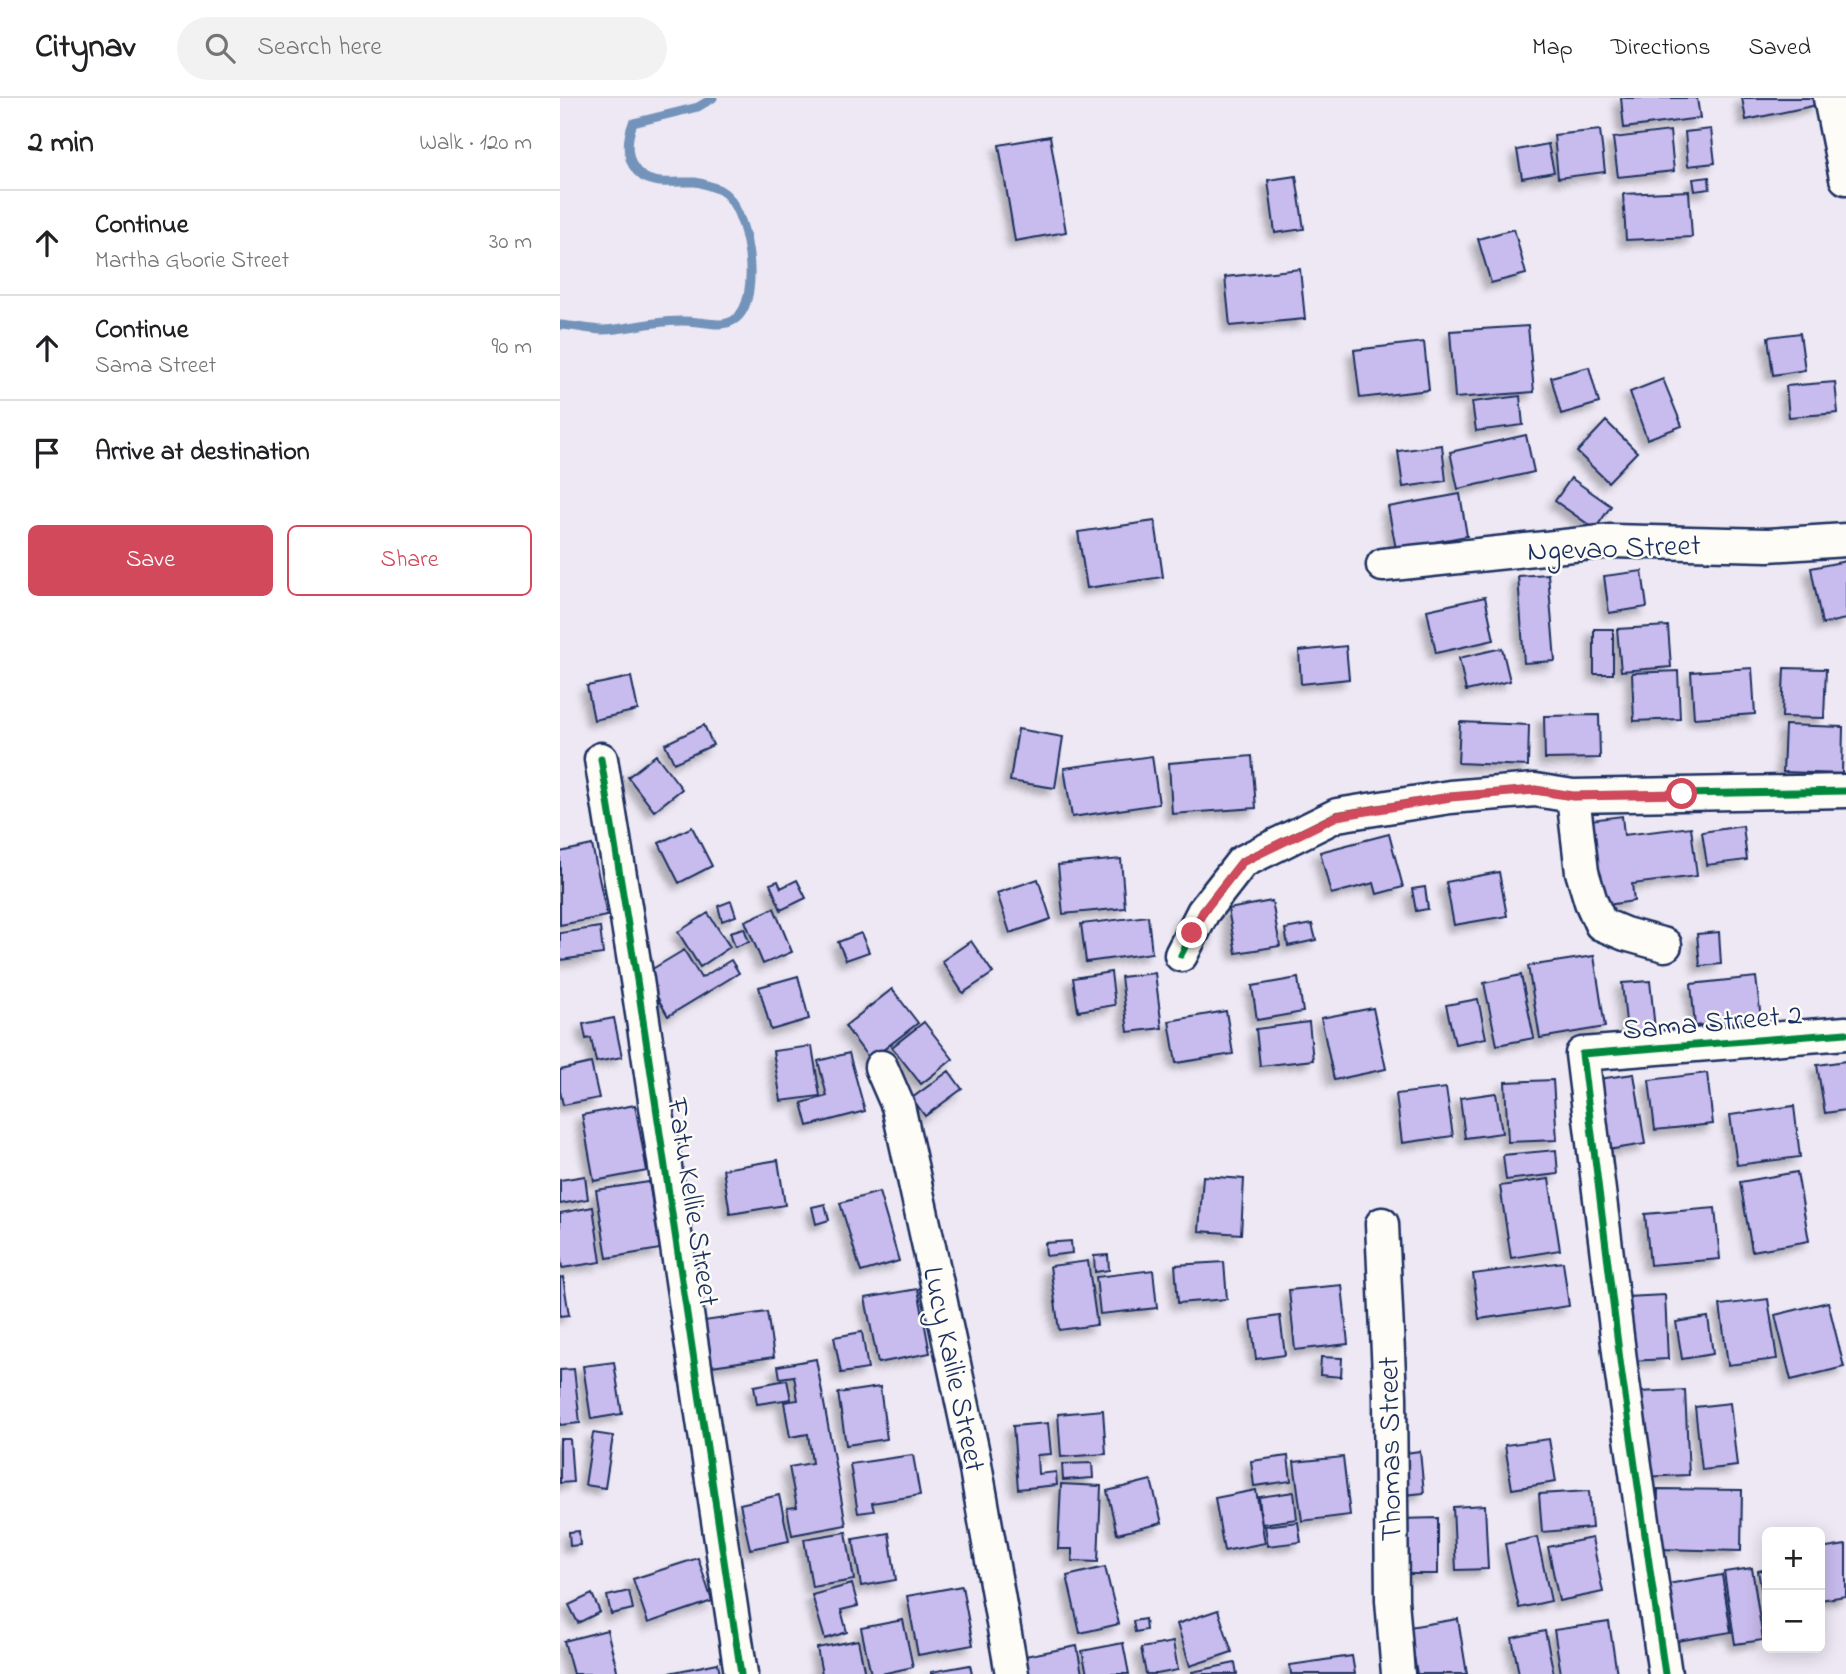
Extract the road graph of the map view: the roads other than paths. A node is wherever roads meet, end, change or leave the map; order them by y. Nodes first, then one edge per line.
1 (1830, 98) edge
2 (1846, 178) edge
3 (1846, 540) edge
4 (1383, 565) dead end
5 (601, 759) dead end
6 (1846, 791) edge
7 (1573, 796) junction
8 (1665, 945) dead end
9 (1181, 955) dead end
10 (1846, 1033) edge
11 (881, 1068) dead end
12 (1382, 1224) dead end
13 (740, 1663) edge
14 (1012, 1674) edge
15 (1398, 1674) edge
16 (1665, 1674) edge

1 - 2 street
3 - 4 street, Ngevao Street
5 - 13 street, Fatu Kellie Street
6 - 7 street
7 - 8 street
7 - 9 street
10 - 16 street, Sama Street 2
11 - 14 street, Lucy Kailie Street
12 - 15 street, Thomas Street

